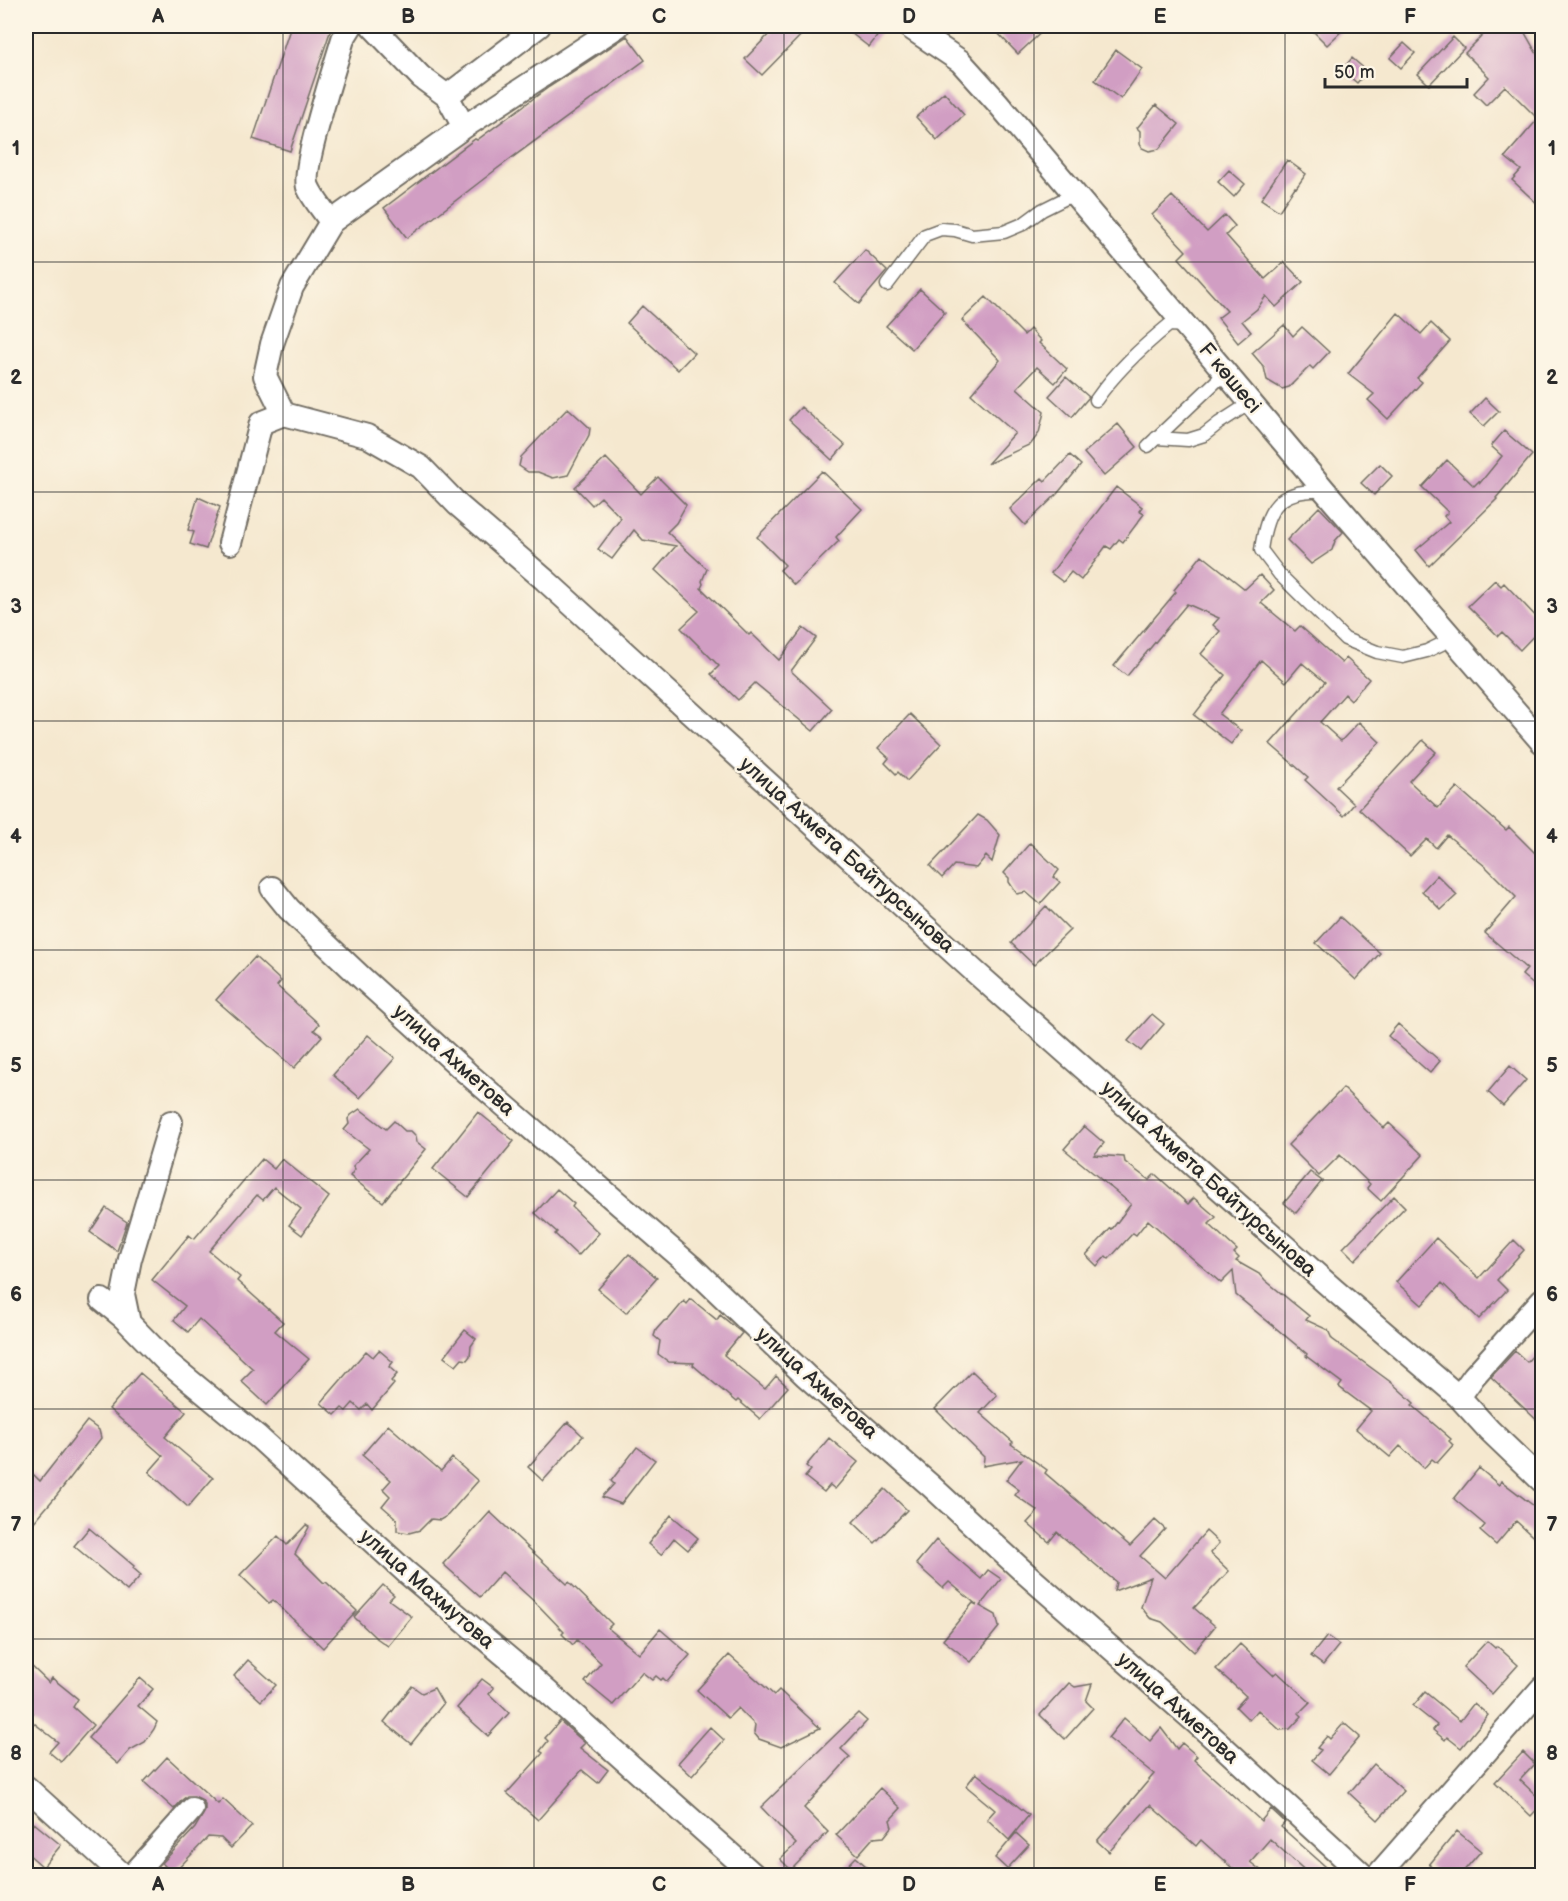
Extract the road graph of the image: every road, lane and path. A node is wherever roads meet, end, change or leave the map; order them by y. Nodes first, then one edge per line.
1 (351, 26) edge
2 (372, 26) edge
3 (539, 26) edge
4 (618, 26) edge
5 (908, 26) edge
6 (447, 96) junction
7 (464, 127) junction
8 (1074, 194) junction
9 (331, 222) junction
10 (887, 285) dead end
11 (1186, 326) junction
12 (1225, 373) junction
13 (265, 376) junction
14 (1096, 400) dead end
15 (1250, 403) junction
16 (284, 414) junction
17 (261, 423) junction
18 (1325, 491) junction
19 (230, 543) dead end
20 (1452, 639) junction
21 (1542, 742) edge
22 (272, 888) dead end
23 (171, 1122) dead end
24 (102, 1300) dead end
25 (1542, 1300) edge
26 (129, 1323) junction
27 (1459, 1397) junction
28 (1542, 1481) edge
29 (1542, 1688) edge
30 (26, 1787) edge
31 (192, 1809) dead end
32 (124, 1875) edge
33 (132, 1875) edge
34 (754, 1875) edge
35 (1364, 1875) edge
36 (1377, 1875) edge

1 - 9 street
2 - 6 street
3 - 6 street
4 - 7 street
5 - 8 street, F көшесі
6 - 7 street
7 - 9 street
8 - 10 lane
8 - 11 street, F көшесі
9 - 13 street
11 - 12 street, F көшесі
11 - 14 lane
12 - 15 street, F көшесі
12 - 15 lane
13 - 16 street
13 - 17 street
15 - 18 street, F көшесі
16 - 17 street
16 - 27 street, улица Ахмета Байтурсынова
17 - 19 street
18 - 20 street, F көшесі
18 - 20 lane
20 - 21 street, F көшесі
22 - 35 street, улица Ахметова
23 - 26 street
24 - 26 street, улица Махмутова
25 - 27 street
26 - 34 street, улица Махмутова
27 - 28 street, улица Ахмета Байтурсынова
29 - 36 street
30 - 32 street
31 - 33 street

